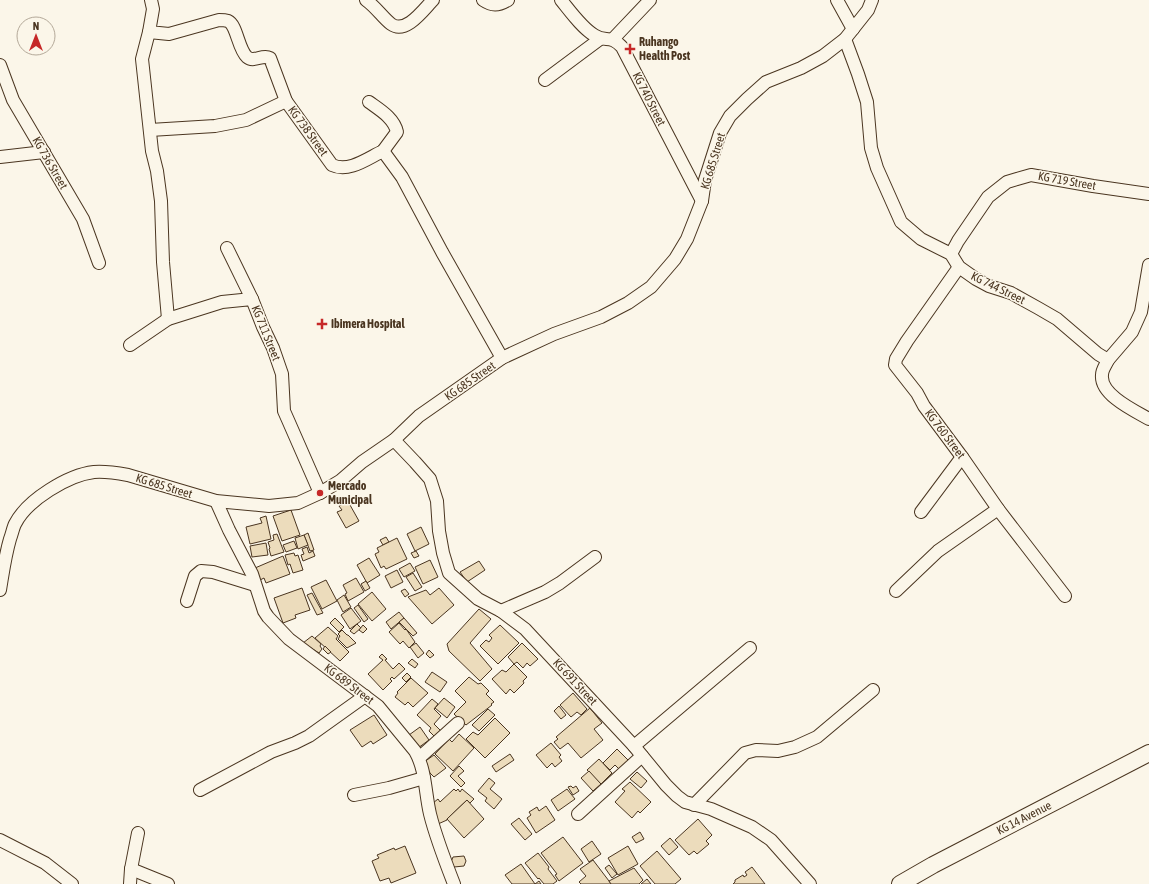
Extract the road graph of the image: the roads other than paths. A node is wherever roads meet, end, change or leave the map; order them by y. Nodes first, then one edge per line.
1 (152, 0) edge
2 (366, 0) edge
3 (433, 0) edge
4 (483, 0) edge
5 (508, 0) edge
6 (561, 0) edge
7 (650, 0) edge
8 (837, 0) edge
9 (872, 0) edge
10 (853, 29) junction
11 (149, 32) junction
12 (600, 38) junction
13 (845, 38) junction
14 (613, 39) junction
15 (0, 66) edge
16 (545, 80) dead end
17 (286, 101) junction
18 (369, 102) dead end
19 (150, 130) junction
20 (383, 151) junction
21 (44, 152) junction
22 (0, 157) edge
23 (1149, 194) edge
24 (702, 201) junction
25 (227, 248) dead end
26 (951, 254) junction
27 (99, 263) dead end
28 (1149, 266) edge
29 (959, 267) junction
30 (252, 299) junction
31 (168, 319) junction
32 (130, 345) dead end
33 (502, 358) junction
34 (1108, 360) junction
35 (1149, 418) edge
36 (394, 440) junction
37 (962, 457) junction
38 (320, 493) junction
39 (216, 501) junction
40 (998, 508) junction
41 (921, 512) dead end
42 (595, 557) dead end
43 (256, 585) junction
44 (0, 590) edge
45 (896, 591) dead end
46 (1066, 596) dead end
47 (187, 601) dead end
48 (501, 611) junction
49 (750, 648) dead end
50 (873, 690) dead end
51 (365, 696) junction
52 (458, 723) dead end
53 (634, 746) junction
54 (1149, 753) edge
55 (642, 756) junction
56 (419, 758) junction
57 (424, 778) junction
58 (200, 790) dead end
59 (354, 795) dead end
60 (694, 805) junction
61 (578, 814) dead end
62 (138, 832) dead end
63 (0, 840) edge
64 (131, 869) junction
65 (72, 884) edge
66 (130, 884) edge
67 (168, 884) edge
68 (454, 884) edge
69 (810, 884) edge
70 (900, 884) edge

1 - 11 street
2 - 3 street
4 - 5 street
6 - 12 street
7 - 14 street
8 - 10 street
9 - 10 street, KG 685 Street
10 - 13 street, KG 685 Street
11 - 17 street, KG 738 Street
11 - 19 street
12 - 14 street
12 - 16 street
13 - 24 street, KG 685 Street
13 - 26 street
14 - 24 street, KG 740 Street
15 - 21 street, KG 736 Street
17 - 19 street
17 - 20 street, KG 738 Street
18 - 20 street
19 - 31 street
20 - 33 street
21 - 22 street
21 - 27 street, KG 736 Street
23 - 26 street, KG 719 Street
24 - 33 street, KG 685 Street
25 - 30 street
26 - 29 street, KG 744 Street
28 - 34 street
29 - 34 street, KG 744 Street
29 - 37 street, KG 760 Street
30 - 31 street, KG 711 Street
30 - 38 street, KG 711 Street
31 - 32 street, KG 711 Street
33 - 36 street, KG 685 Street
34 - 35 street
36 - 38 street, KG 685 Street
36 - 48 street, KG 691 Street
37 - 40 street, KG 760 Street
37 - 41 street
38 - 39 street, KG 685 Street
39 - 43 street, KG 689 Street
39 - 44 street, KG 685 Street
40 - 45 street
40 - 46 street, KG 760 Street
42 - 48 street
43 - 47 street
43 - 51 street, KG 689 Street
48 - 53 street, KG 691 Street
49 - 53 street
50 - 60 street
51 - 56 street, KG 689 Street
51 - 58 street
52 - 56 street
53 - 55 street, KG 691 Street
54 - 70 main road, KG 14 Avenue
55 - 60 street, KG 691 Street
55 - 61 street
56 - 57 street, KG 689 Street
57 - 59 street
57 - 68 street, KG 689 Street
60 - 69 street, KG 691 Street
62 - 64 street
63 - 65 street
64 - 66 street
64 - 67 street

